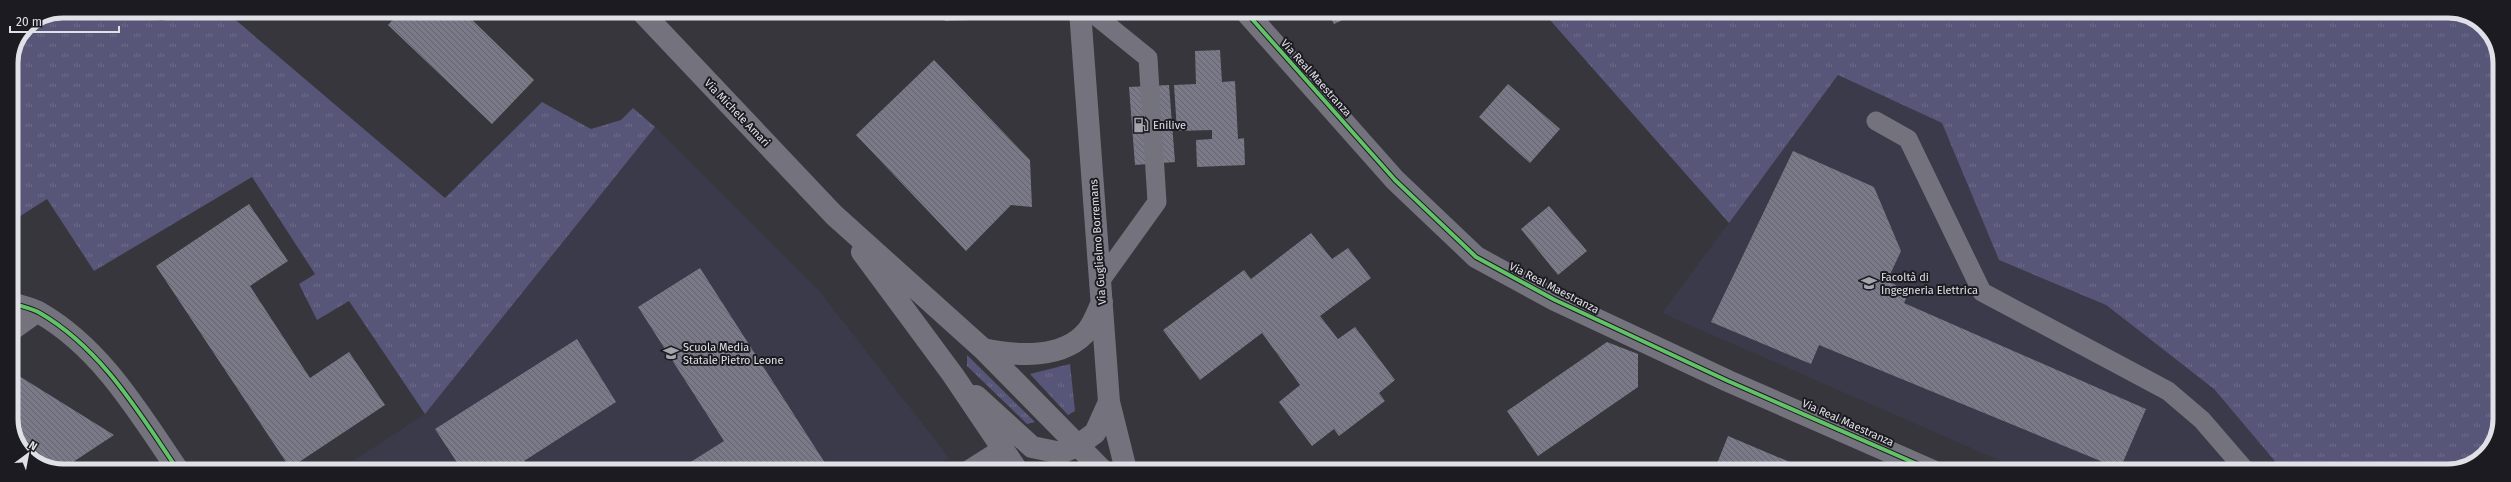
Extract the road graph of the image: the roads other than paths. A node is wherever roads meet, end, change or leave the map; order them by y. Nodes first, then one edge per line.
1 (648, 18) edge
2 (1081, 18) edge
3 (1099, 18) edge
4 (1250, 18) edge
5 (1876, 121) dead end
6 (834, 215) junction
7 (1101, 280) junction
8 (1102, 302) junction
9 (18, 305) edge
10 (40, 312) junction
11 (18, 327) edge
12 (983, 349) junction
13 (953, 375) junction
14 (1109, 402) junction
15 (1077, 446) junction
16 (1001, 449) junction
17 (174, 464) edge
18 (977, 464) edge
19 (1012, 464) edge
20 (1096, 464) edge
21 (1124, 464) edge
22 (1917, 464) edge
23 (2240, 464) edge

1 - 6 main road, Via Michele Amari
2 - 7 main road, Via Guglielmo Borremans
3 - 7 lane
4 - 22 main road, Via Real Maestranza
5 - 23 lane
6 - 12 main road
6 - 13 main road
7 - 8 main road, Via Guglielmo Borremans
8 - 12 main road
8 - 14 main road, Via Guglielmo Borremans
9 - 10 main road
10 - 11 lane
10 - 17 main road
12 - 15 main road
13 - 15 main road
13 - 16 main road
14 - 15 main road
14 - 21 main road, Via Guglielmo Borremans
15 - 20 main road
16 - 18 lane
16 - 19 main road

